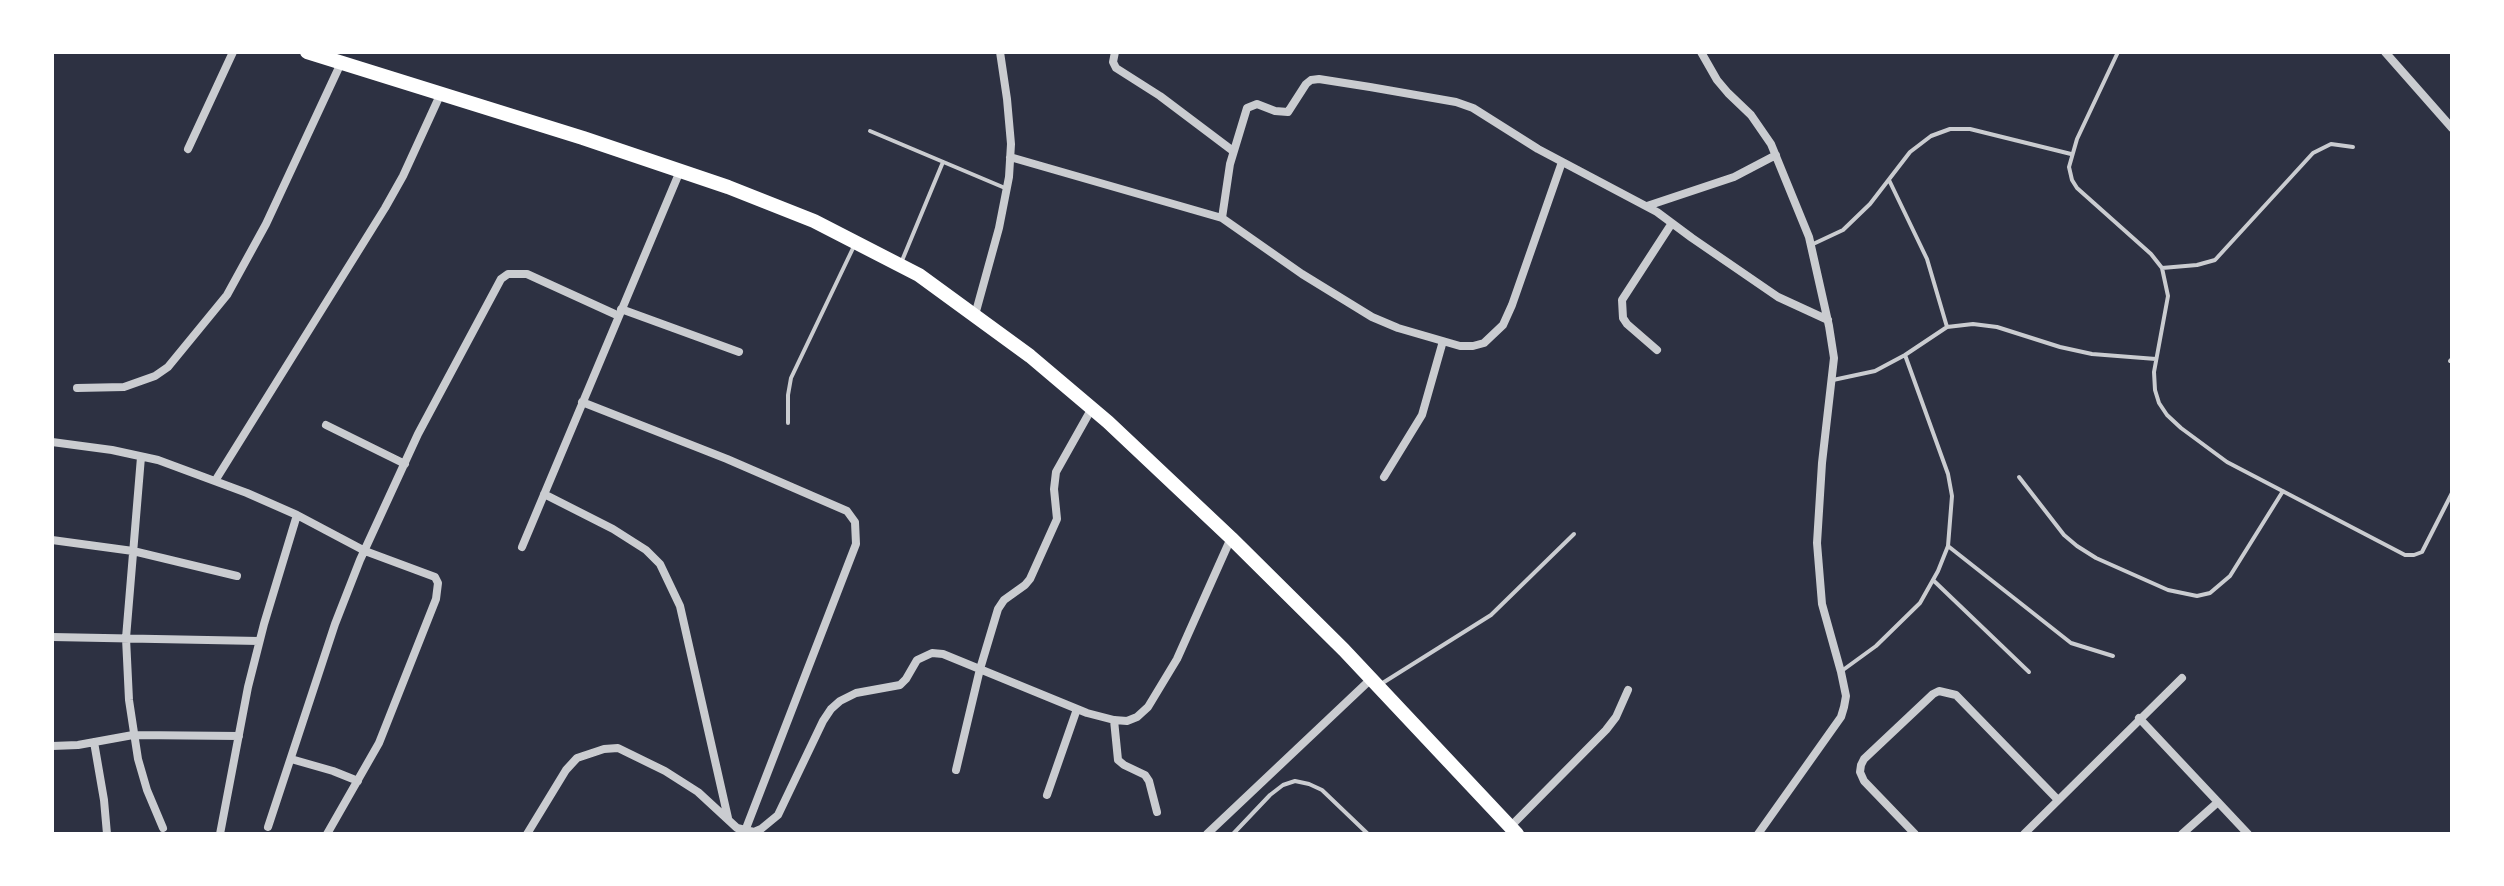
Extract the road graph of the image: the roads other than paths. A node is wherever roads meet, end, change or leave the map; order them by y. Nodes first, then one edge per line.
1 (233, 52) edge
2 (310, 52) edge
3 (1000, 52) edge
4 (1115, 52) edge
5 (1701, 52) edge
6 (2118, 52) edge
7 (2385, 52) edge
8 (341, 63) junction
9 (441, 93) junction
10 (2452, 128) edge
11 (870, 131) dead end
12 (2353, 147) dead end
13 (188, 149) dead end
14 (1233, 151) junction
15 (2071, 154) junction
16 (1776, 155) junction
17 (1010, 157) junction
18 (943, 162) junction
19 (1562, 162) junction
20 (680, 171) junction
21 (1889, 180) junction
22 (1007, 189) junction
23 (1647, 206) junction
24 (1222, 218) junction
25 (1672, 223) junction
26 (856, 242) junction
27 (1810, 245) junction
28 (901, 265) junction
29 (2162, 268) junction
30 (620, 313) junction
31 (975, 315) junction
32 (1828, 320) junction
33 (1947, 327) junction
34 (1443, 341) junction
35 (1657, 350) dead end
36 (739, 352) dead end
37 (1905, 355) junction
38 (2156, 359) junction
39 (1833, 380) junction
40 (77, 388) dead end
41 (582, 402) junction
42 (1092, 407) junction
43 (788, 423) dead end
44 (326, 425) dead end
45 (52, 442) edge
46 (141, 457) junction
47 (405, 464) junction
48 (1384, 477) dead end
49 (2019, 477) dead end
50 (215, 481) junction
51 (2283, 491) junction
52 (2452, 493) edge
53 (544, 494) junction
54 (297, 515) junction
55 (1574, 534) dead end
56 (1231, 538) junction
57 (52, 540) edge
58 (1948, 546) junction
59 (522, 547) dead end
60 (133, 551) junction
61 (365, 551) junction
62 (237, 576) dead end
63 (1933, 580) junction
64 (52, 637) edge
65 (126, 638) junction
66 (259, 641) junction
67 (2113, 656) dead end
68 (980, 669) junction
69 (1841, 672) junction
70 (2029, 672) dead end
71 (2182, 678) dead end
72 (1374, 682) junction
73 (1628, 690) dead end
74 (1077, 709) junction
75 (2139, 718) junction
76 (1114, 720) junction
77 (133, 735) junction
78 (239, 736) junction
79 (94, 742) junction
80 (52, 746) edge
81 (291, 759) junction
82 (956, 770) dead end
83 (358, 781) junction
84 (1047, 795) dead end
85 (2058, 800) junction
86 (2218, 802) junction
87 (1157, 812) dead end
88 (728, 819) junction
89 (268, 827) dead end
90 (163, 828) dead end
91 (1514, 830) edge
92 (745, 831) junction
93 (107, 834) edge
94 (220, 834) edge
95 (327, 834) edge
96 (527, 834) edge
97 (1207, 834) edge
98 (1233, 834) edge
99 (1368, 834) edge
100 (1758, 834) edge
101 (1915, 834) edge
102 (2024, 834) edge
103 (2182, 834) edge
104 (2248, 834) edge

1 - 13 street
2 - 8 highway
3 - 17 street
4 - 14 street
5 - 16 street
6 - 15 lane
7 - 10 street
8 - 9 highway
8 - 40 street
9 - 20 highway
9 - 50 street
11 - 18 lane
12 - 29 lane
14 - 19 street
14 - 24 street
15 - 21 lane
15 - 29 lane
16 - 23 street
16 - 27 street
17 - 22 street
17 - 24 street
18 - 22 lane
18 - 28 lane
19 - 23 street
19 - 34 street
20 - 26 highway
20 - 30 street
21 - 27 lane
21 - 33 lane
22 - 31 street
23 - 25 street
24 - 34 street
25 - 32 street
25 - 35 street
26 - 28 highway
26 - 43 lane
27 - 32 street
28 - 31 highway
29 - 38 lane
30 - 36 street
30 - 41 street
30 - 47 street
31 - 42 highway
32 - 39 street
33 - 37 lane
33 - 38 lane
34 - 48 street
37 - 39 lane
37 - 58 lane
38 - 51 lane
39 - 69 street
41 - 53 street
41 - 92 street
42 - 56 highway
42 - 68 street
44 - 47 street
45 - 46 street
46 - 50 street
46 - 60 street
47 - 61 street
49 - 51 lane
50 - 54 street
51 - 52 lane
53 - 59 street
53 - 88 street
54 - 61 street
54 - 66 street
55 - 72 lane
56 - 72 highway
56 - 76 street
57 - 60 street
58 - 63 lane
58 - 67 lane
60 - 62 street
60 - 65 street
61 - 81 street
61 - 83 street
63 - 69 lane
63 - 70 lane
64 - 65 street
65 - 66 street
65 - 77 street
66 - 78 street
68 - 74 street
68 - 82 street
68 - 92 street
69 - 100 street
71 - 75 street
72 - 91 highway
72 - 97 street
73 - 91 street
74 - 76 street
74 - 84 street
75 - 85 street
75 - 86 street
76 - 87 street
77 - 78 street
77 - 79 street
77 - 90 street
78 - 94 street
79 - 80 street
79 - 93 street
81 - 83 street
81 - 89 street
83 - 95 street
85 - 101 street
85 - 102 street
86 - 103 street
86 - 104 street
88 - 92 street
88 - 96 street
98 - 99 lane

